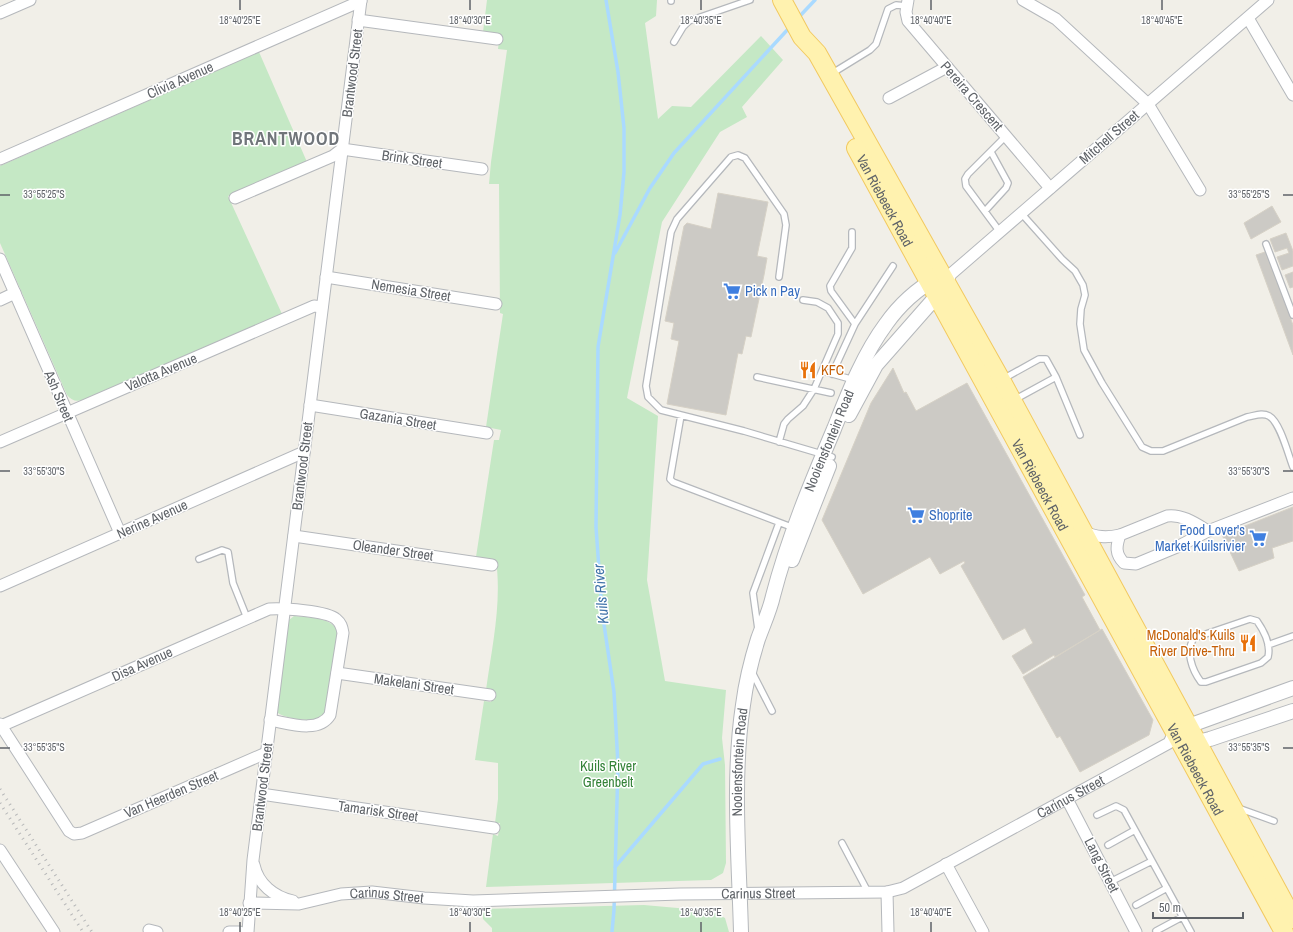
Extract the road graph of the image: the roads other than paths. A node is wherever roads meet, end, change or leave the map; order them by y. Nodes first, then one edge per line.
1 (30, 0) edge
2 (750, 0) edge
3 (1023, 0) edge
4 (1268, 0) edge
5 (361, 1) edge
6 (784, 2) edge
7 (908, 3) edge
8 (0, 13) edge
9 (1248, 18) junction
10 (358, 20) junction
11 (802, 37) junction
12 (497, 40) dead end
13 (674, 42) dead end
14 (947, 67) junction
15 (829, 75) junction
16 (1293, 95) edge
17 (889, 98) dead end
18 (1148, 104) junction
19 (1006, 136) junction
20 (342, 148) junction
21 (990, 152) junction
22 (0, 159) edge
23 (482, 169) dead end
24 (1050, 188) junction
25 (1200, 190) dead end
26 (235, 198) dead end
27 (985, 211) junction
28 (1021, 213) junction
29 (852, 232) dead end
30 (1000, 232) junction
31 (1266, 244) dead end
32 (0, 258) edge
33 (893, 266) dead end
34 (326, 277) junction
35 (779, 277) dead end
36 (941, 282) junction
37 (15, 294) junction
38 (0, 300) edge
39 (803, 300) dead end
40 (496, 304) dead end
41 (322, 307) junction
42 (1293, 315) edge
43 (855, 324) junction
44 (822, 372) junction
45 (832, 374) junction
46 (756, 377) dead end
47 (1056, 378) junction
48 (855, 380) junction
49 (1001, 380) junction
50 (814, 389) junction
51 (831, 393) dead end
52 (1012, 400) junction
53 (310, 405) junction
54 (66, 413) junction
55 (681, 415) junction
56 (487, 433) dead end
57 (1080, 435) dead end
58 (0, 442) edge
59 (779, 442) junction
60 (304, 452) junction
61 (827, 456) junction
62 (1293, 466) edge
63 (1293, 498) edge
64 (779, 523) junction
65 (794, 528) junction
66 (1208, 531) junction
67 (1083, 532) junction
68 (120, 533) junction
69 (1120, 535) junction
70 (294, 536) junction
71 (199, 559) dead end
72 (492, 565) dead end
73 (0, 586) edge
74 (773, 597) junction
75 (284, 608) junction
76 (247, 618) junction
77 (759, 636) junction
78 (1293, 636) edge
79 (1268, 645) junction
80 (749, 668) junction
81 (337, 673) junction
82 (1293, 688) edge
83 (490, 695) dead end
84 (772, 711) dead end
85 (1293, 711) edge
86 (270, 720) junction
87 (1, 725) edge
88 (1182, 737) junction
89 (266, 753) junction
90 (261, 794) junction
91 (1067, 799) junction
92 (1232, 806) junction
93 (1097, 815) dead end
94 (1274, 821) dead end
95 (494, 828) dead end
96 (1135, 830) junction
97 (842, 843) dead end
98 (1108, 845) dead end
99 (0, 850) edge
100 (253, 860) junction
101 (1152, 861) junction
102 (946, 864) junction
103 (1110, 882) junction
104 (1167, 888) junction
105 (868, 892) junction
106 (887, 892) junction
107 (739, 894) junction
108 (312, 900) junction
109 (249, 903) junction
110 (1136, 905) dead end
111 (1286, 909) edge
112 (1182, 917) junction
113 (1156, 931) edge
114 (54, 932) edge
115 (229, 932) edge
116 (240, 932) edge
117 (248, 932) edge
118 (741, 932) edge
119 (888, 932) edge
120 (982, 932) edge
121 (1136, 932) edge
122 (1191, 932) edge
123 (1284, 932) edge

1 - 8 street
2 - 13 lane
3 - 18 street
4 - 9 street, Mitchell Street
5 - 10 street, Brantwood Street
5 - 22 street, Clivia Avenue
6 - 11 main road, Van Riebeeck Road
7 - 14 street, Pereira Crescent
7 - 15 lane
9 - 16 street
9 - 18 street, Mitchell Street
10 - 12 street
10 - 20 street, Brantwood Street
11 - 15 main road, Van Riebeeck Road
11 - 36 main road, Van Riebeeck Road
14 - 17 street
14 - 19 street, Pereira Crescent
15 - 36 main road, Van Riebeeck Road
18 - 24 street, Mitchell Street
18 - 25 street
19 - 21 lane
19 - 24 street, Pereira Crescent
20 - 23 street, Brink Street
20 - 26 street
20 - 34 street, Brantwood Street
21 - 27 lane
21 - 27 lane
24 - 28 street, Mitchell Street
27 - 30 lane
28 - 30 street, Mitchell Street
28 - 62 lane
29 - 43 lane
30 - 36 street, Mitchell Street
31 - 42 lane
32 - 37 street, Ash Street
33 - 43 lane
34 - 40 street, Nemesia Street
34 - 41 street, Brantwood Street
35 - 55 lane
36 - 48 street, Nooiensfontein Road
36 - 49 main road, Van Riebeeck Road
36 - 61 street, Nooiensfontein Road
36 - 88 main road, Van Riebeeck Road
37 - 38 street
37 - 54 street, Ash Street
39 - 44 lane
41 - 53 street, Brantwood Street
41 - 54 street, Valotta Avenue
43 - 45 lane
44 - 45 lane
44 - 50 lane
45 - 48 lane
46 - 50 lane
47 - 49 lane
47 - 52 lane
47 - 57 lane
48 - 61 street, Nooiensfontein Road
49 - 52 main road, Van Riebeeck Road
50 - 51 lane
50 - 59 lane
52 - 67 main road, Van Riebeeck Road
53 - 56 street, Gazania Street
53 - 60 street, Brantwood Street
54 - 58 street, Valotta Avenue
54 - 68 street, Ash Street
55 - 59 lane
55 - 64 lane
59 - 61 lane
60 - 68 street, Nerine Avenue
60 - 70 street, Brantwood Street
61 - 65 street, Nooiensfontein Road
61 - 74 street, Nooiensfontein Road
63 - 66 street
64 - 65 lane
64 - 77 lane
65 - 74 street, Nooiensfontein Road
66 - 69 street
66 - 69 street
67 - 69 street
67 - 88 main road, Van Riebeeck Road
68 - 73 street, Nerine Avenue
70 - 72 street, Oleander Street
70 - 75 street, Brantwood Street
71 - 76 lane
74 - 77 street, Nooiensfontein Road
75 - 76 street, Disa Avenue
75 - 81 street
75 - 86 street, Brantwood Street
76 - 87 street, Disa Avenue
77 - 80 street, Nooiensfontein Road
78 - 79 lane
79 - 79 lane
80 - 84 lane
80 - 107 street, Nooiensfontein Road
81 - 83 street, Makelani Street
81 - 86 street
82 - 88 street, Carinus Street
85 - 88 street, Carinus Street
86 - 89 street, Brantwood Street
87 - 89 street, Van Heerden Street
88 - 91 street, Carinus Street
88 - 92 main road, Van Riebeeck Road
88 - 111 main road, Van Riebeeck Road
89 - 90 street, Brantwood Street
90 - 95 street, Tamarisk Street
90 - 100 street, Brantwood Street
91 - 102 street, Carinus Street
91 - 103 street, Lang Street
92 - 94 lane
92 - 111 main road, Van Riebeeck Road
93 - 96 lane
96 - 98 lane
96 - 101 lane
97 - 105 lane
99 - 114 street
100 - 108 street, Carinus Street
100 - 109 street, Brantwood Street
101 - 103 lane
101 - 104 lane
102 - 106 street, Carinus Street
102 - 120 street
103 - 121 street, Lang Street
104 - 110 lane
104 - 112 lane
105 - 106 street, Carinus Street
105 - 107 street, Carinus Street
106 - 119 street
107 - 108 street, Carinus Street
107 - 118 street, Nooiensfontein Road
108 - 109 street, Carinus Street
109 - 117 street, Brantwood Street
111 - 123 main road, Van Riebeeck Road
112 - 113 lane
112 - 122 lane
115 - 116 street

